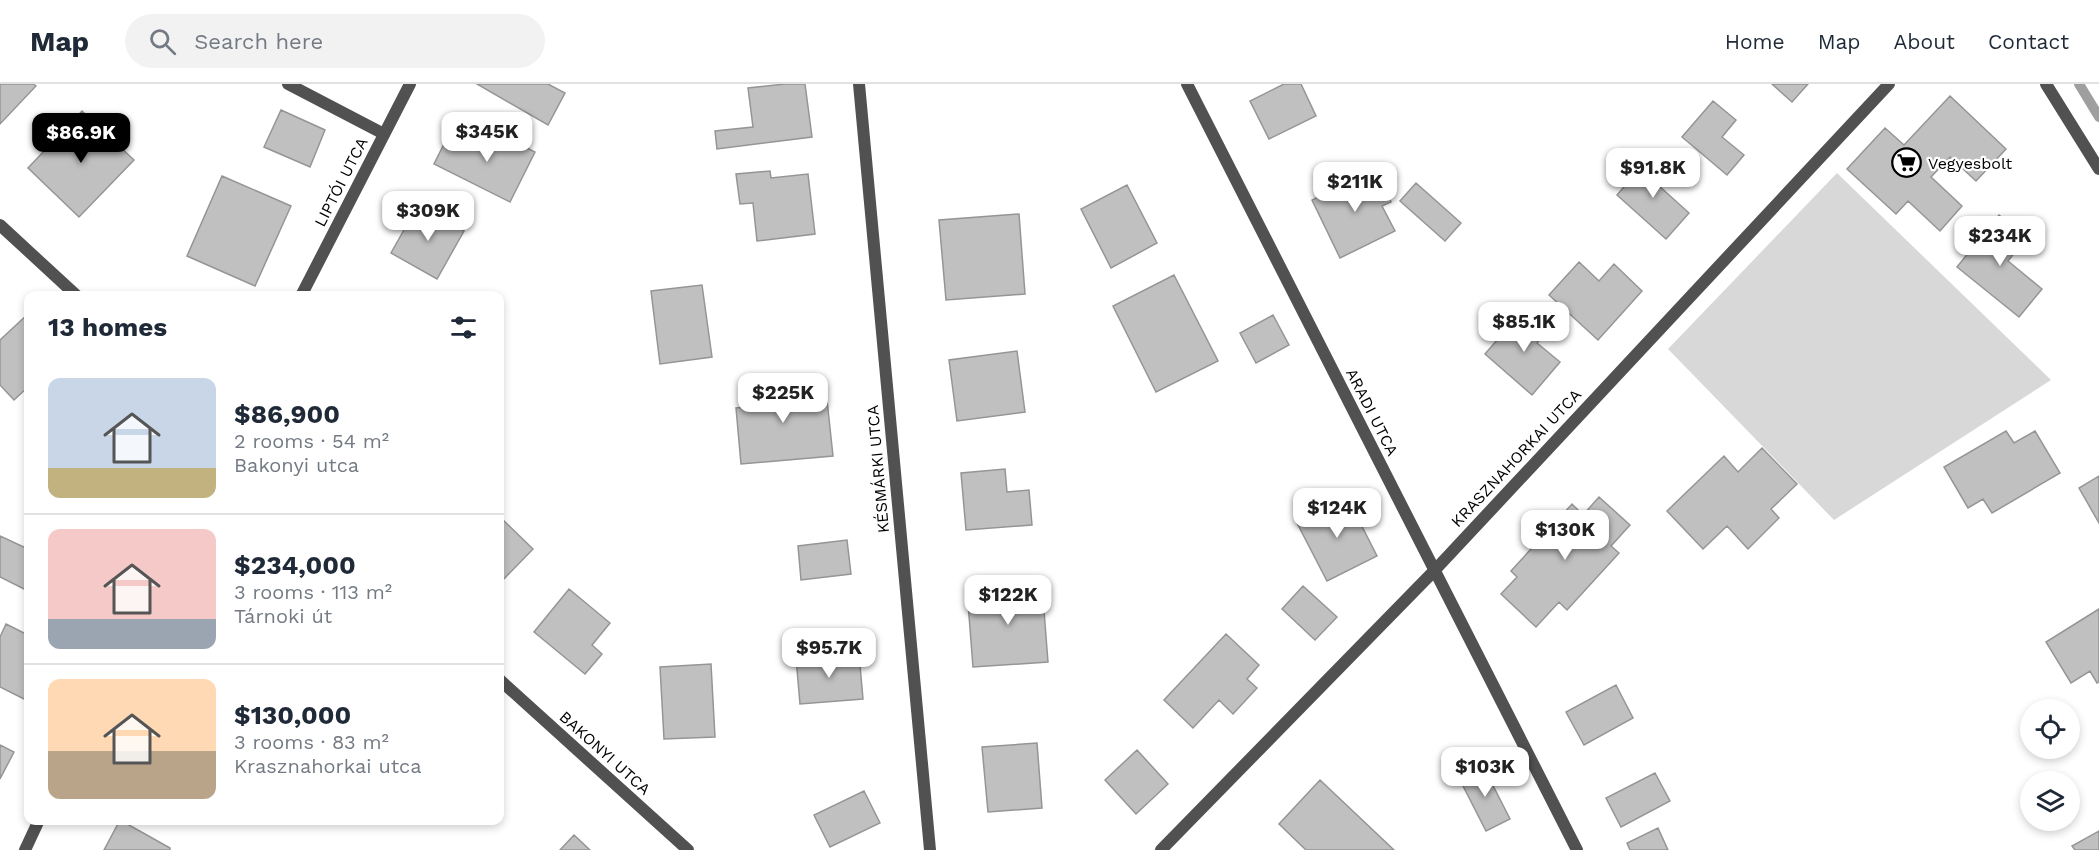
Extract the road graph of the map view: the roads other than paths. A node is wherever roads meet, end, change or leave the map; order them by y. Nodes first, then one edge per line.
1 (288, 84) edge
2 (410, 84) edge
3 (859, 84) edge
4 (1187, 84) edge
5 (1889, 84) edge
6 (2046, 84) edge
7 (384, 134) junction
8 (2099, 169) edge
9 (0, 225) edge
10 (72, 291) edge
11 (305, 291) edge
12 (1434, 571) junction
13 (504, 684) edge
14 (37, 825) edge
15 (25, 850) edge
16 (688, 850) edge
17 (930, 850) edge
18 (1161, 850) edge
19 (1577, 850) edge

1 - 7 street
2 - 7 street, LIPTÓI UTCA
3 - 17 street, KÉSMÁRKI UTCA
4 - 12 street, ARADI UTCA
5 - 12 street, KRASZNAHORKAI UTCA
6 - 8 street
7 - 11 street, LIPTÓI UTCA
9 - 10 street
12 - 18 street, KRASZNAHORKAI UTCA
12 - 19 street, ARADI UTCA
13 - 16 street, BAKONYI UTCA
14 - 15 street

